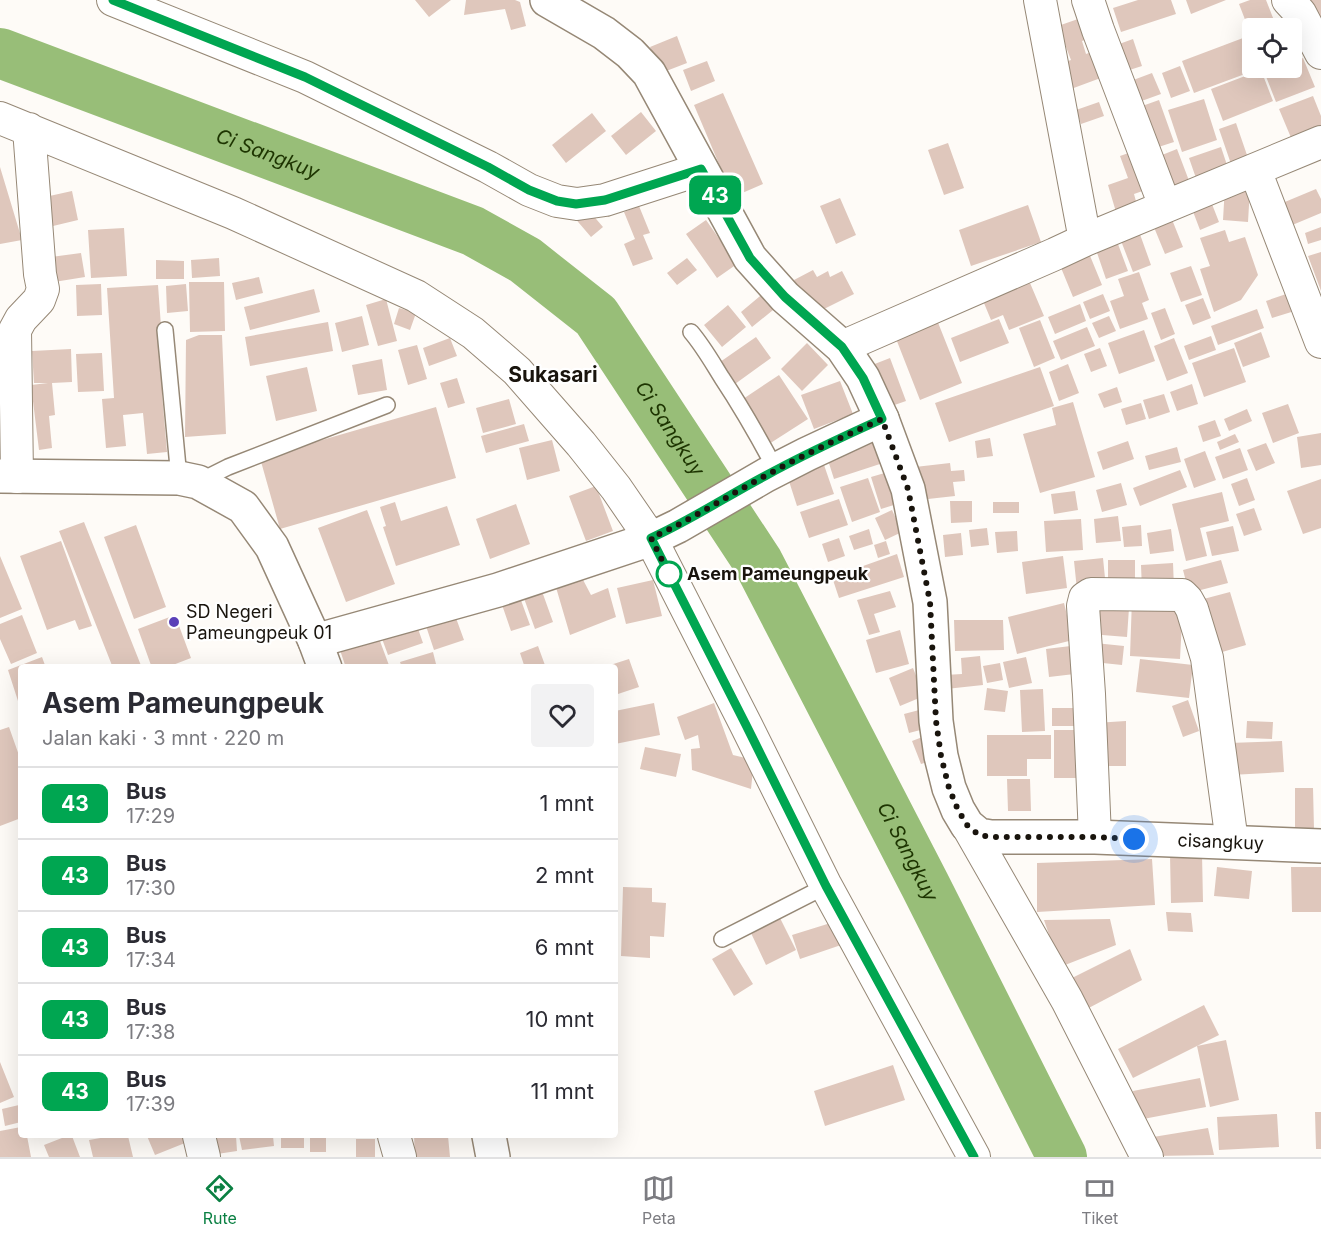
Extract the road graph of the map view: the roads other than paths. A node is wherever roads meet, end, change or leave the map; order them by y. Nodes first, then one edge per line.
1 (113, 0) edge
2 (547, 0) edge
3 (1040, 0) edge
4 (1088, 0) edge
5 (1288, 0) edge
6 (1321, 53) edge
7 (0, 118) edge
8 (29, 129) junction
9 (1321, 142) edge
10 (701, 169) junction
11 (1255, 170) junction
12 (1165, 206) junction
13 (1085, 240) junction
14 (165, 330) dead end
15 (691, 332) dead end
16 (1321, 342) edge
17 (842, 347) junction
18 (387, 405) dead end
19 (882, 419) junction
20 (771, 472) junction
21 (8, 476) edge
22 (188, 480) junction
23 (664, 532) junction
24 (320, 654) edge
25 (967, 825) junction
26 (1095, 837) junction
27 (1232, 842) junction
28 (1321, 846) edge
29 (826, 886) junction
30 (722, 939) dead end
31 (199, 1138) edge
32 (395, 1138) edge
33 (489, 1138) edge
34 (204, 1157) edge
35 (400, 1157) edge
36 (493, 1157) edge
37 (974, 1157) edge
38 (1147, 1157) edge

1 - 10 street
2 - 10 street
3 - 13 street
4 - 12 street
5 - 6 street
7 - 8 street
8 - 21 street
8 - 23 street
9 - 11 street
10 - 17 street
11 - 12 street
11 - 16 street
12 - 13 street
13 - 17 street
14 - 22 lane
15 - 20 lane
17 - 19 street
18 - 22 lane
19 - 20 street
19 - 25 street
20 - 23 street
21 - 22 street
22 - 24 street
23 - 24 street
23 - 29 street
25 - 26 street, cisangkuy
25 - 38 street
26 - 27 street, cisangkuy
26 - 27 street
27 - 28 street, cisangkuy
29 - 30 lane
29 - 37 street
31 - 34 street
32 - 35 street
33 - 36 street

